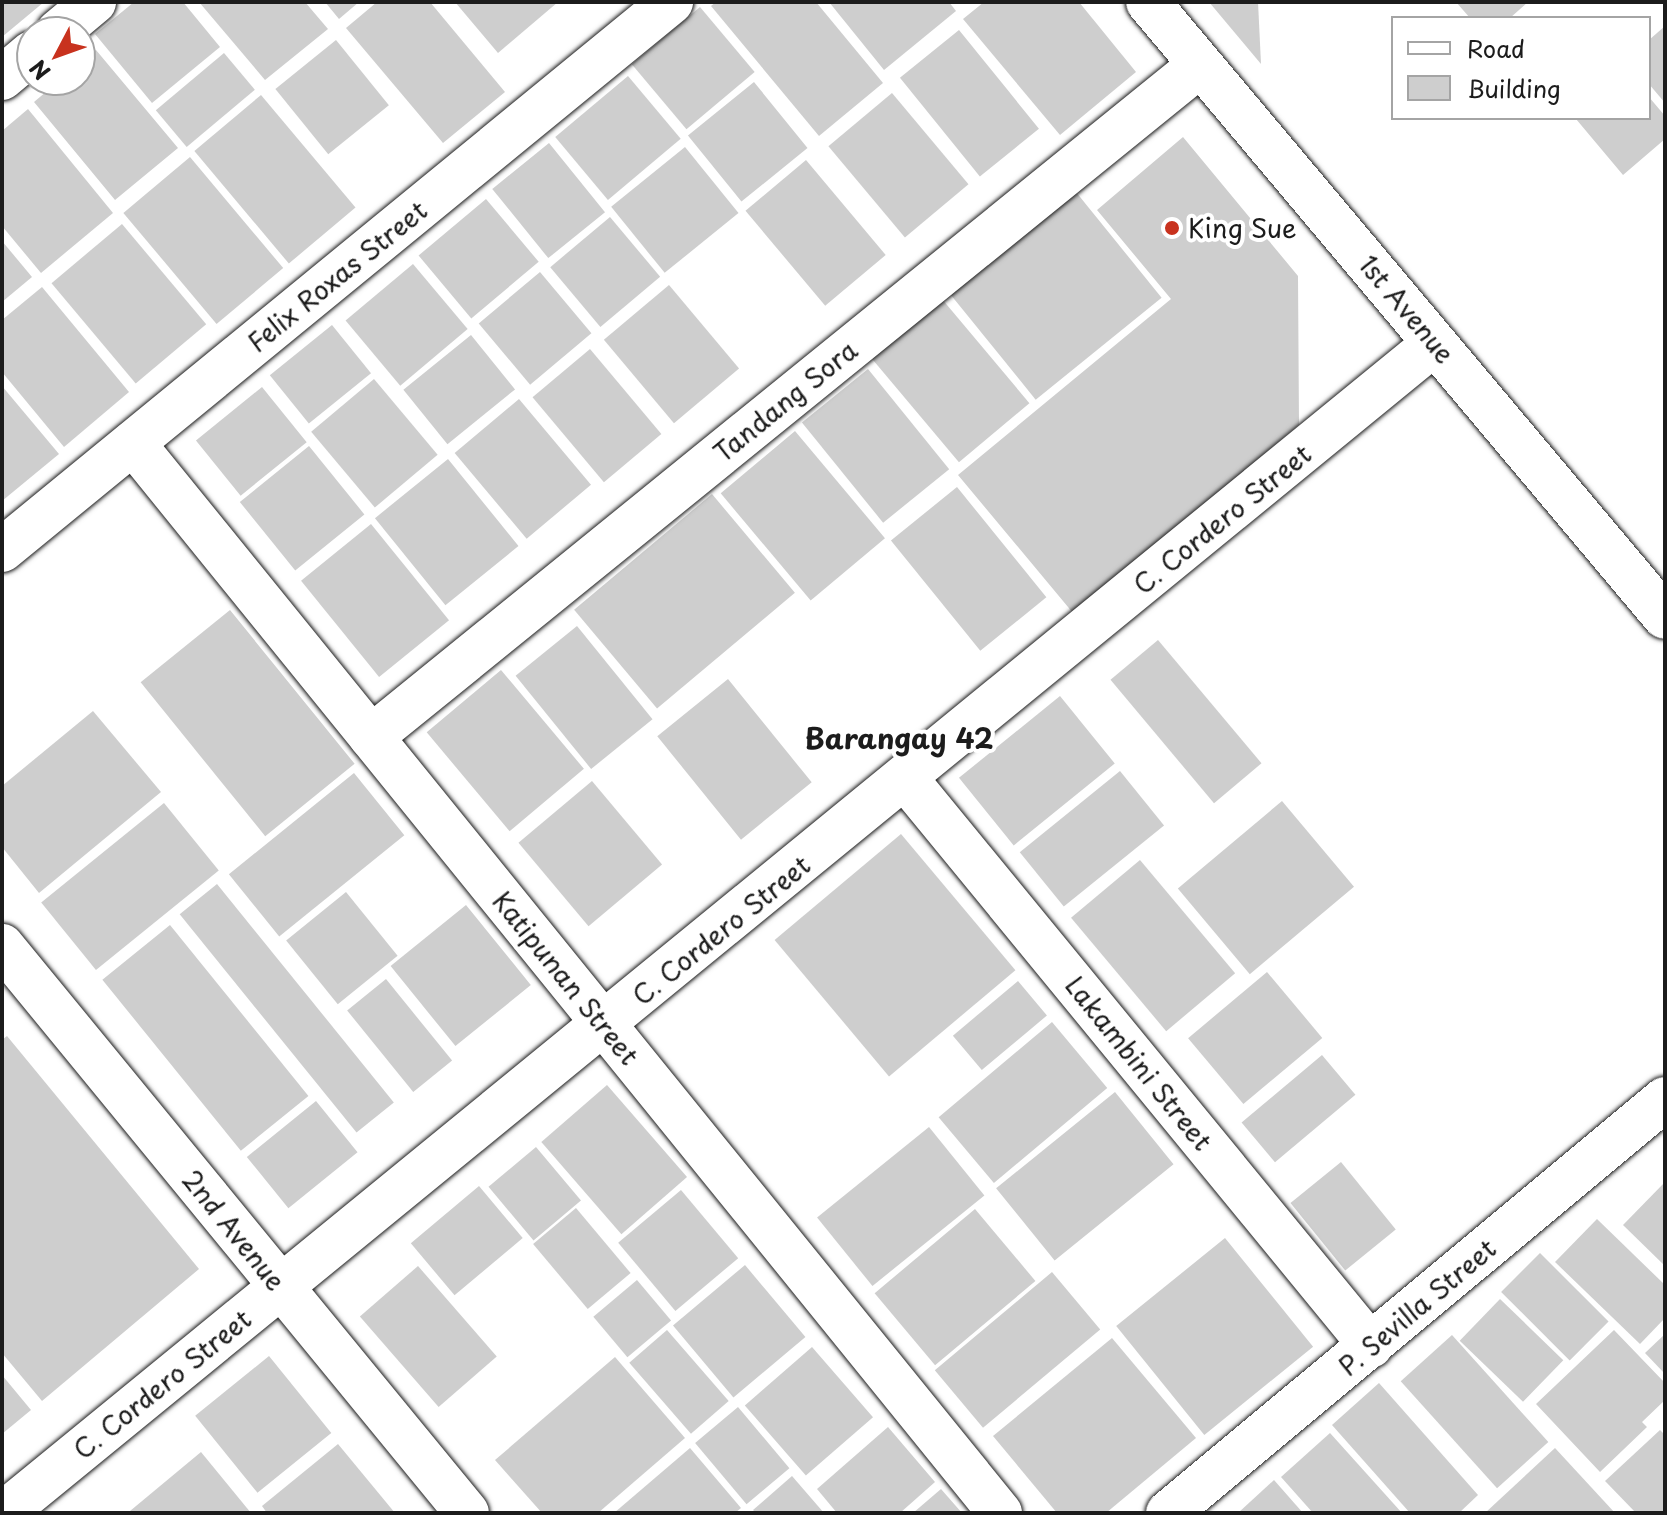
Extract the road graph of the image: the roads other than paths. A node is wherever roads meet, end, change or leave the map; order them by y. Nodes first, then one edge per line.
1 (94, 2) edge
2 (671, 2) edge
3 (1148, 2) edge
4 (77, 16) edge
5 (1200, 65) junction
6 (1435, 343) junction
7 (133, 443) junction
8 (2, 550) edge
9 (1665, 617) edge
10 (371, 737) junction
11 (906, 779) junction
12 (2, 946) edge
13 (604, 1025) junction
14 (1665, 1099) edge
15 (282, 1287) junction
16 (1371, 1346) junction
17 (4, 1513) edge
18 (467, 1513) edge
19 (1000, 1513) edge
20 (1168, 1513) edge

1 - 4 street
2 - 7 street, Felix Roxas Street
3 - 5 street, 1st Avenue
5 - 6 street, 1st Avenue
5 - 10 street, Tandang Sora
6 - 9 street, 1st Avenue
6 - 11 street, C. Cordero Street
7 - 8 street, Felix Roxas Street
7 - 10 street, Katipunan Street
10 - 13 street, Katipunan Street
11 - 13 street, C. Cordero Street
11 - 16 street, Lakambini Street
12 - 15 street, 2nd Avenue
13 - 15 street, C. Cordero Street
13 - 19 street, Katipunan Street
14 - 16 street, P. Sevilla Street
15 - 17 street, C. Cordero Street
15 - 18 street, 2nd Avenue
16 - 20 street, P. Sevilla Street

